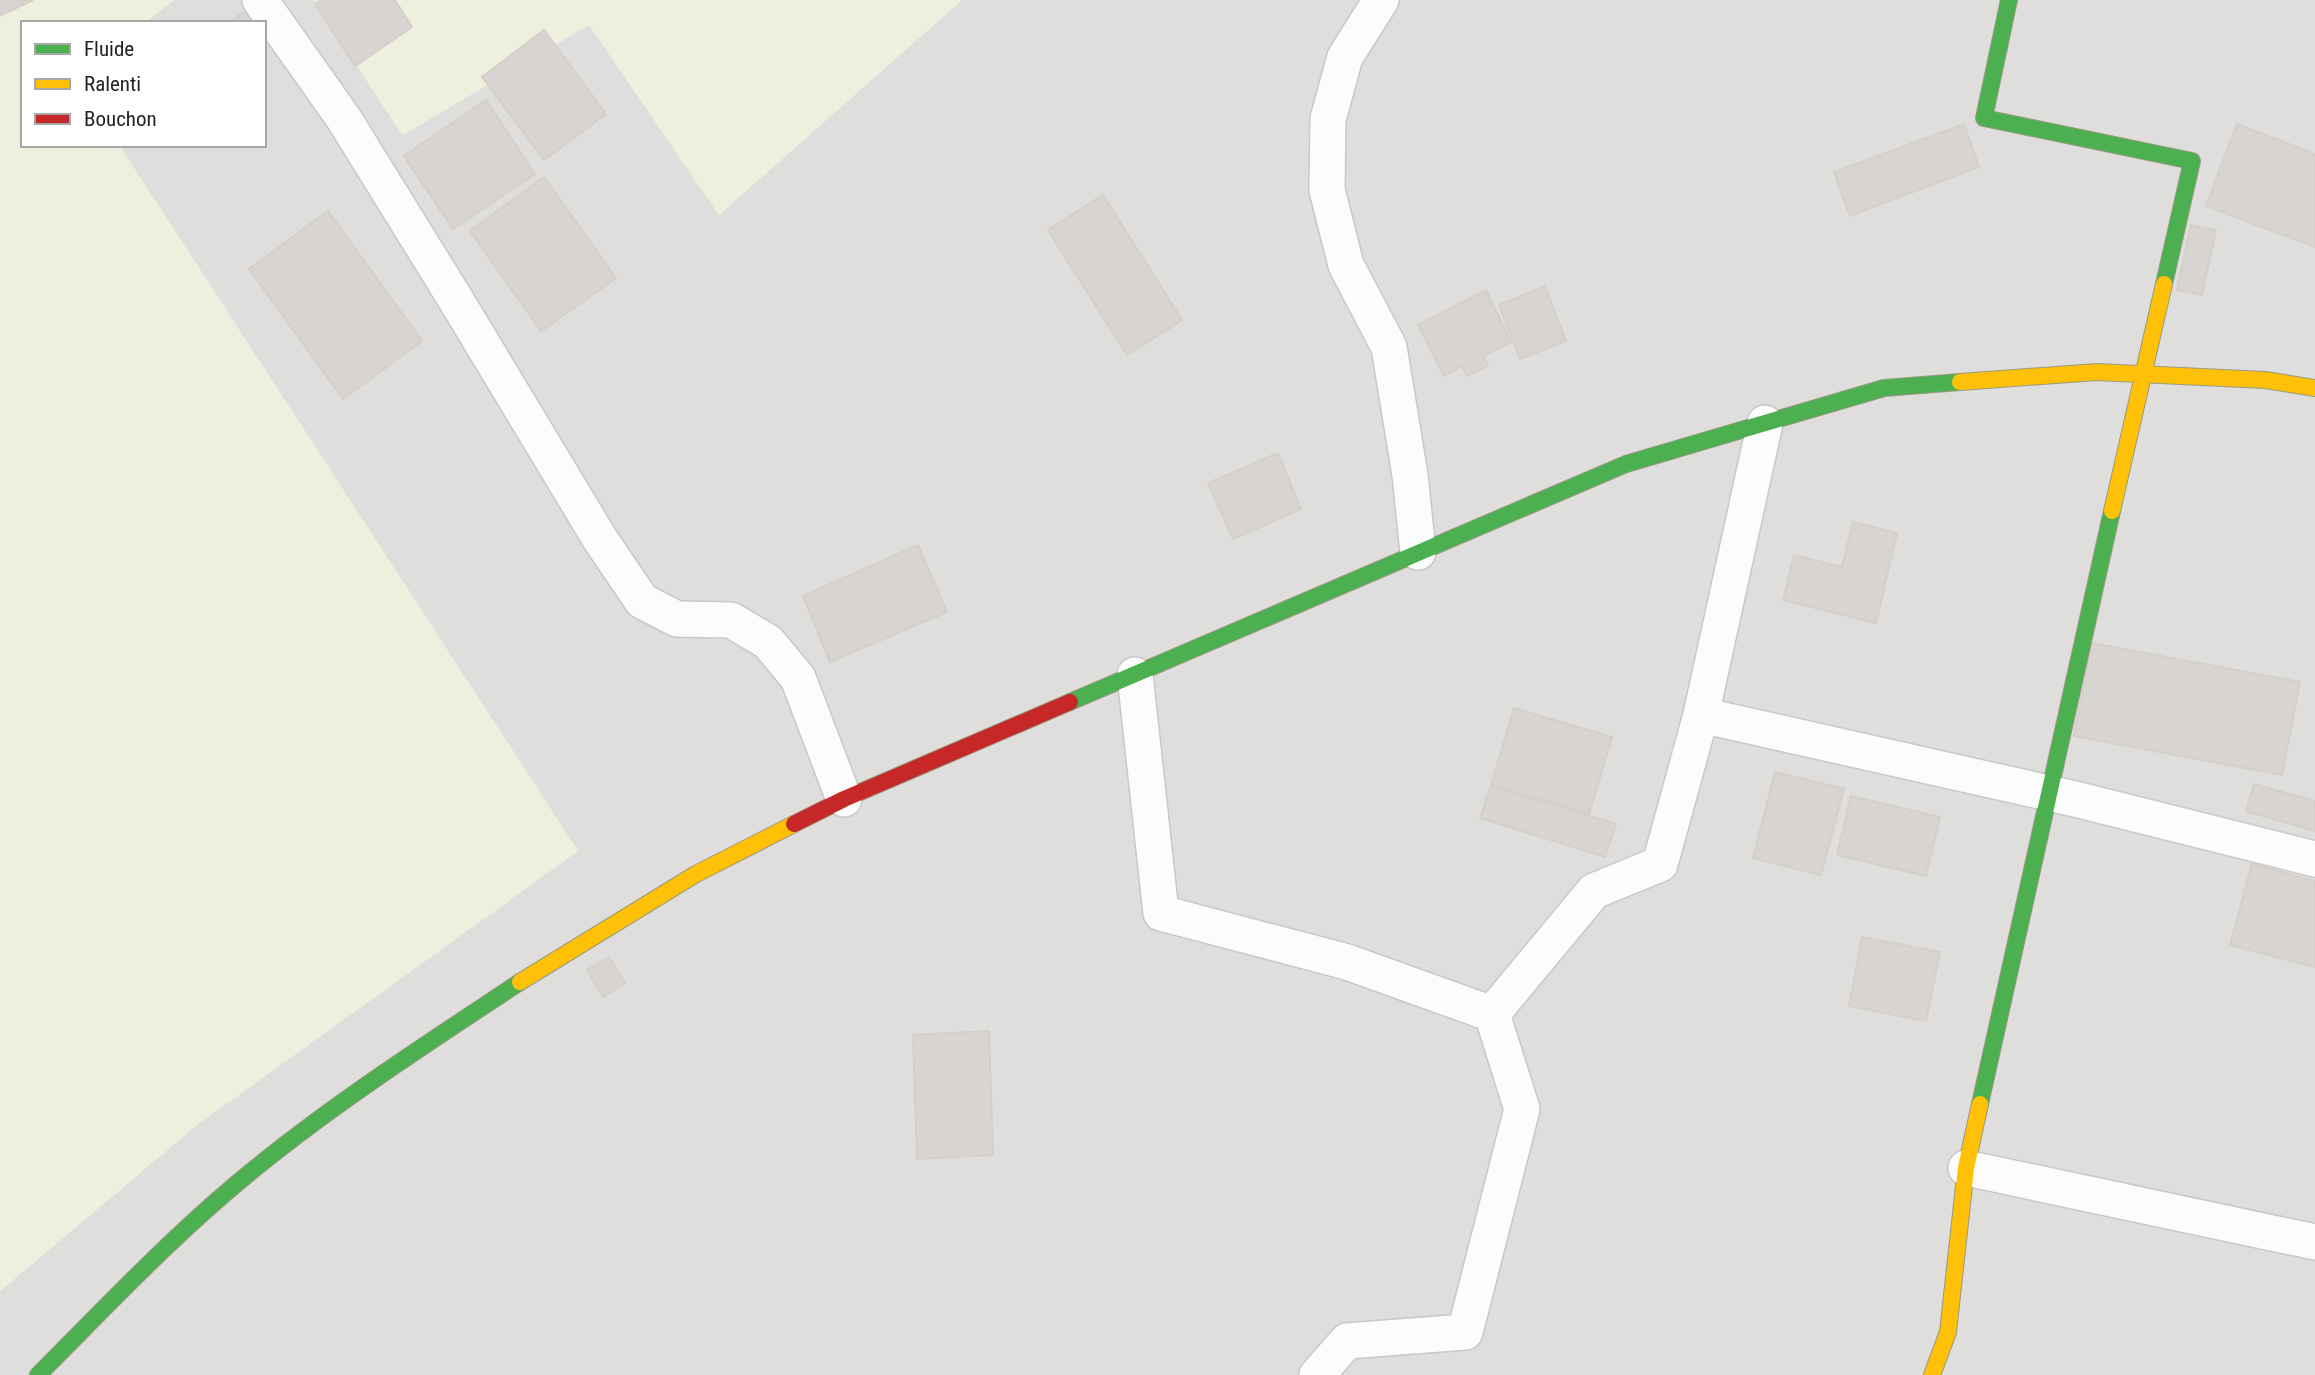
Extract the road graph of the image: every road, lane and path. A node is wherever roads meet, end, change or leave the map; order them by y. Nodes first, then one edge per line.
1 (260, 0) edge
2 (1381, 0) edge
3 (2009, 0) edge
4 (2145, 374) junction
5 (2315, 388) edge
6 (1765, 423) junction
7 (1418, 552) junction
8 (1135, 675) junction
9 (1701, 716) junction
10 (2048, 794) junction
11 (844, 799) junction
12 (2315, 859) edge
13 (1492, 1014) junction
14 (1966, 1168) junction
15 (2315, 1242) edge
16 (38, 1375) edge
17 (1317, 1375) edge
18 (1932, 1375) edge

1 - 11 street
2 - 7 street
3 - 4 street
4 - 5 street
4 - 6 street
4 - 10 street
6 - 7 street
6 - 9 street
7 - 8 street
8 - 11 street
8 - 13 street
9 - 10 street
9 - 13 street
10 - 12 street
10 - 14 street
11 - 16 street
13 - 17 street
14 - 15 street
14 - 18 street

